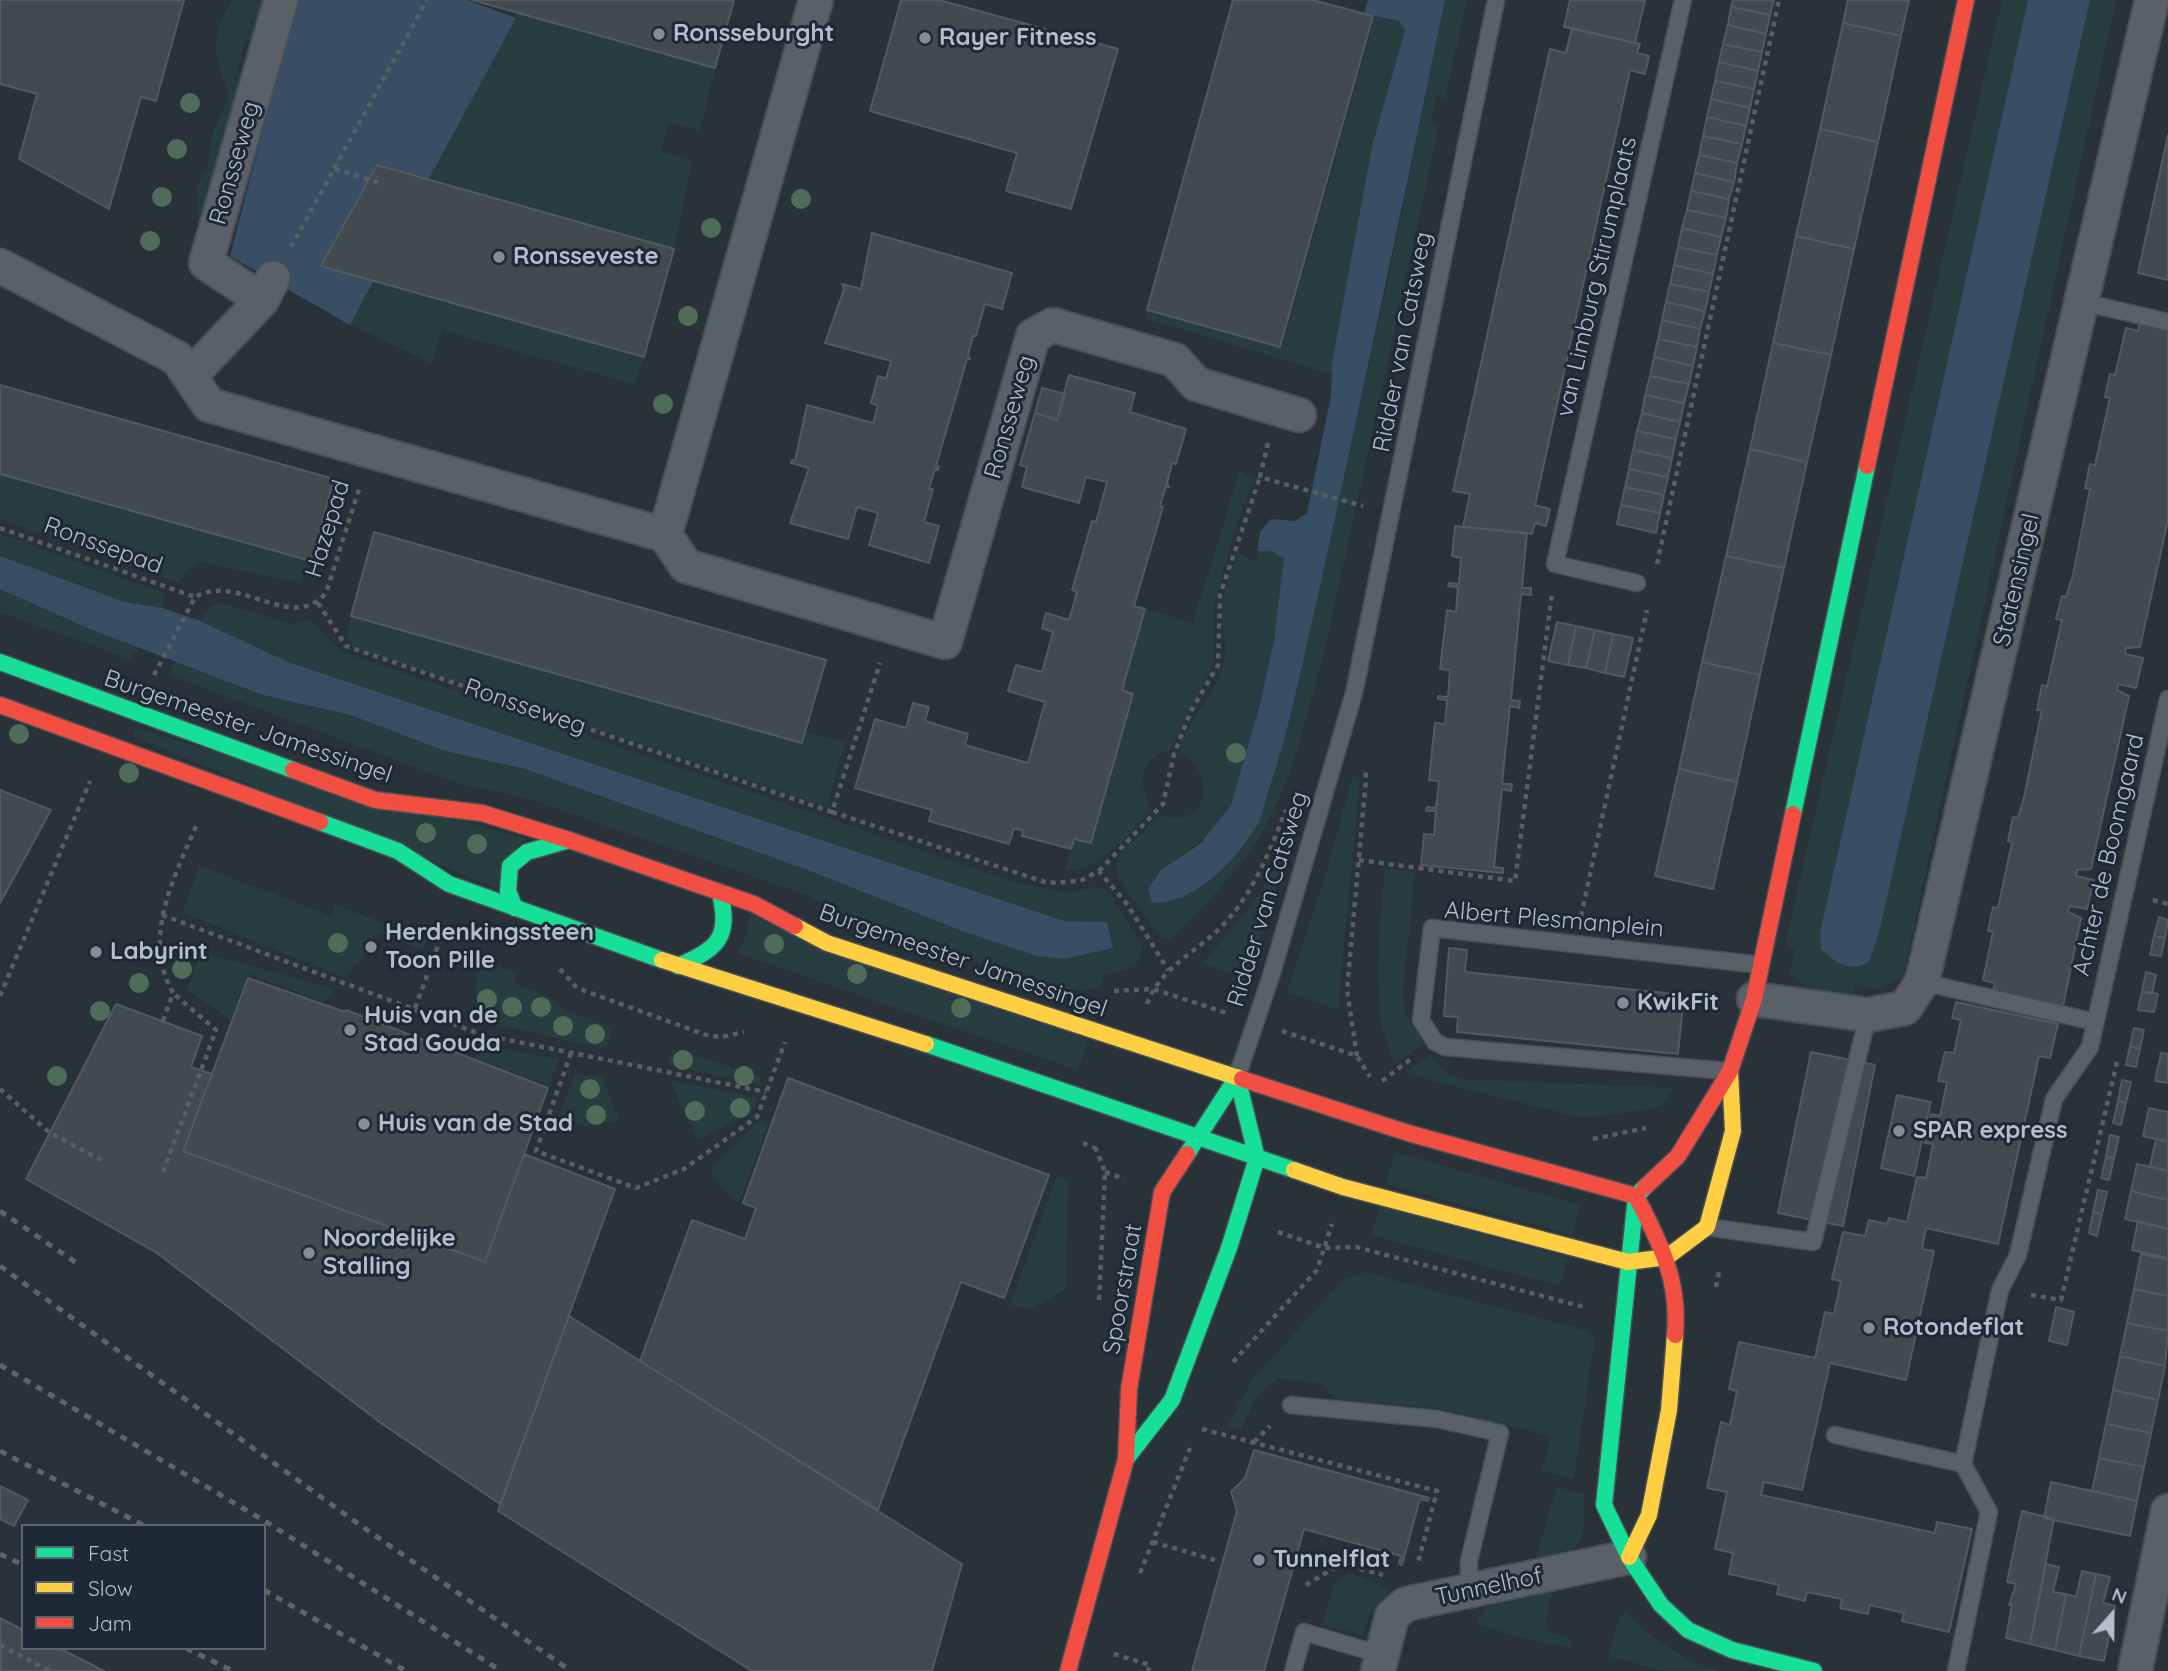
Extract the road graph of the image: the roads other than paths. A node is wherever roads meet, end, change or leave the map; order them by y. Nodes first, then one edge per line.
1 (281, 0) edge
2 (816, 0) edge
3 (1496, 0) edge
4 (1683, 0) edge
5 (1966, 0) edge
6 (2153, 0) edge
7 (2168, 3) edge
8 (0, 265) edge
9 (2082, 302) junction
10 (2168, 322) edge
11 (190, 376) junction
12 (1288, 411) road end
13 (665, 535) junction
14 (1637, 583) dead end
15 (0, 662) edge
16 (2168, 699) edge
17 (0, 705) edge
18 (569, 840) junction
19 (720, 894) junction
20 (515, 908) junction
21 (1762, 965) junction
22 (678, 966) junction
23 (1922, 982) junction
24 (1754, 999) junction
25 (1868, 1015) junction
26 (2095, 1022) junction
27 (1730, 1071) junction
28 (1237, 1077) junction
29 (1196, 1137) junction
30 (1257, 1158) junction
31 (1636, 1196) junction
32 (1707, 1227) junction
33 (1667, 1257) junction
34 (1628, 1262) junction
35 (1291, 1405) dead end
36 (1835, 1436) dead end
37 (1126, 1459) junction
38 (1963, 1464) junction
39 (2168, 1511) edge
40 (1629, 1557) junction
41 (1469, 1591) junction
42 (1380, 1663) edge
43 (1068, 1671) edge
44 (1293, 1671) edge
45 (1814, 1671) edge
46 (1956, 1671) edge
47 (2135, 1671) edge

1 - 11 street, Ronsseweg
2 - 13 street
3 - 28 lane, Ridder van Catsweg
4 - 14 lane, van Limburg Stirumplaats
5 - 21 main road
6 - 7 street
6 - 9 street, Statensingel
8 - 11 street
9 - 10 lane
9 - 23 street, Statensingel
11 - 13 street
12 - 13 street, Ronsseweg
15 - 18 main road, Burgemeester Jamessingel
16 - 26 lane, Achter de Boomgaard
17 - 20 main road
18 - 19 main road, Burgemeester Jamessingel
18 - 20 main road
19 - 22 main road
19 - 28 main road, Burgemeester Jamessingel
20 - 22 main road
21 - 24 main road
21 - 27 lane, Albert Plesmanplein
22 - 29 main road
23 - 25 street, Statensingel
23 - 26 lane
24 - 25 street, Statensingel
24 - 27 main road
25 - 32 lane
26 - 38 lane, Achter de Boomgaard
27 - 31 main road
27 - 32 main road
28 - 29 main road
28 - 30 main road
28 - 31 main road
29 - 30 main road
29 - 37 main road, Spoorstraat
30 - 34 main road
30 - 37 main road, Spoorstraat
31 - 33 main road
31 - 34 main road
32 - 33 main road
33 - 34 main road
33 - 40 main road
34 - 40 main road
35 - 41 lane
36 - 38 lane
37 - 43 main road, Spoorstraat
38 - 46 lane
39 - 47 street
40 - 41 street, Tunnelhof
40 - 45 main road
41 - 42 street, Tunnelhof
42 - 44 lane, Tunnelhof

